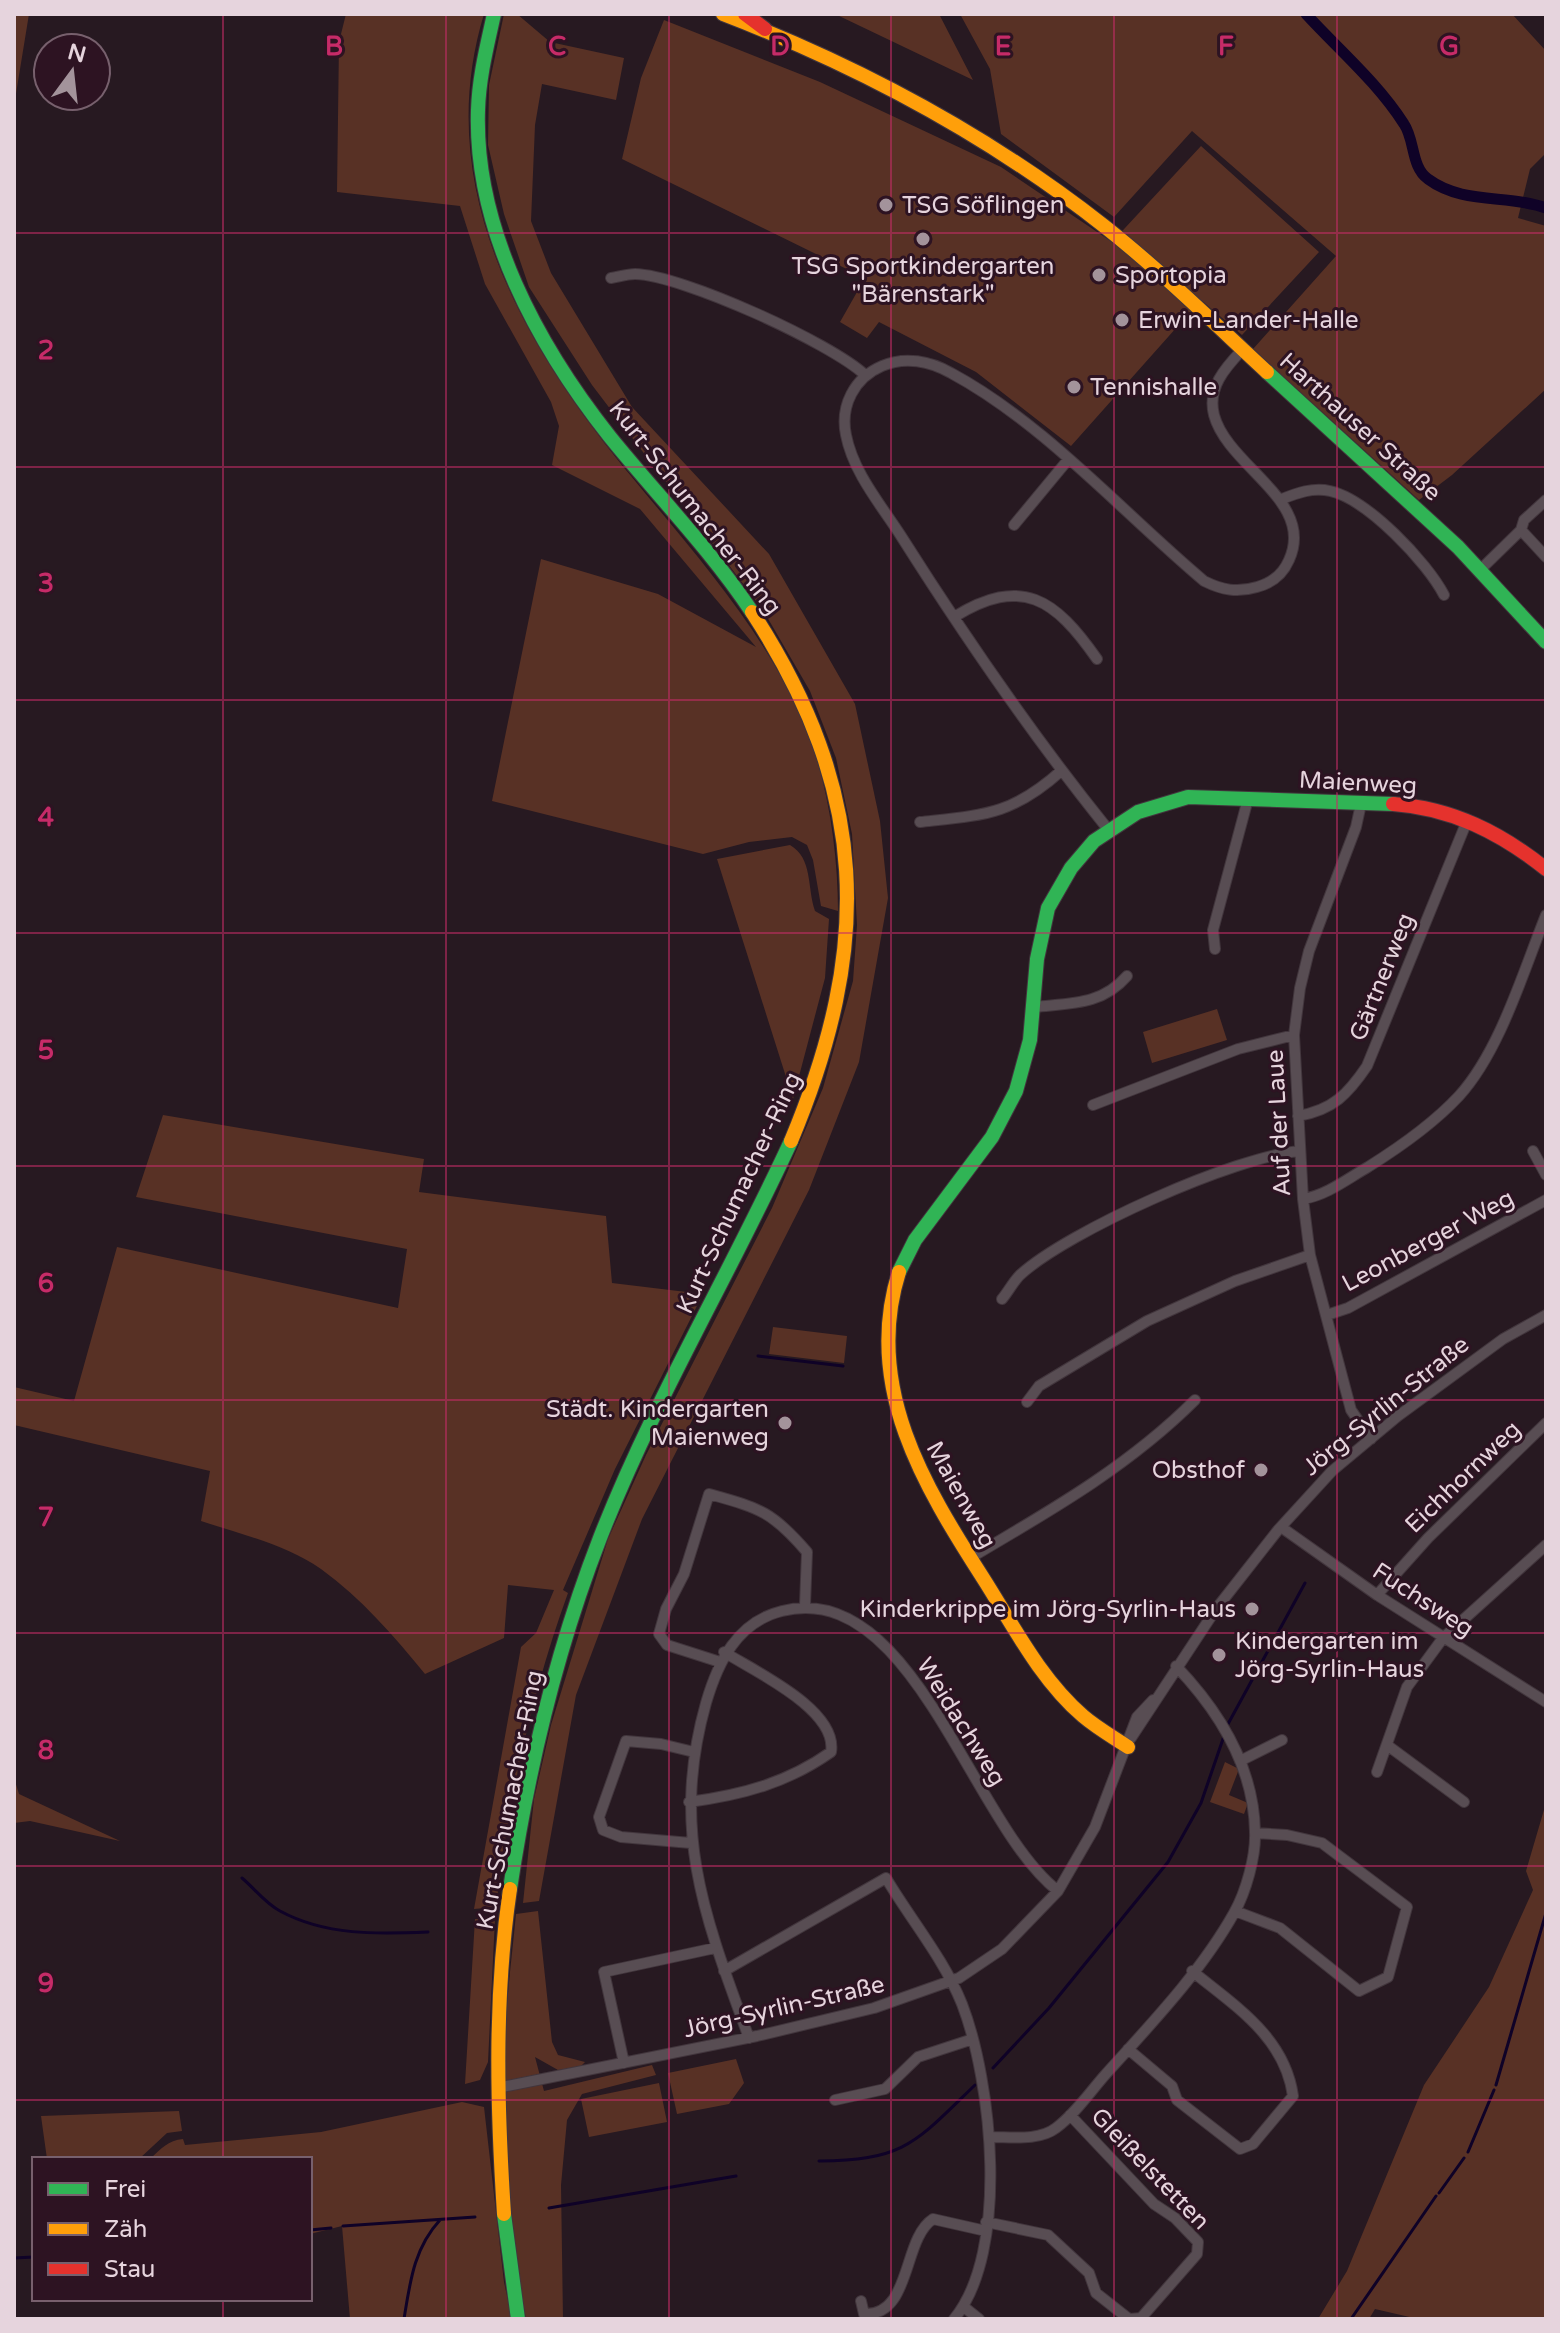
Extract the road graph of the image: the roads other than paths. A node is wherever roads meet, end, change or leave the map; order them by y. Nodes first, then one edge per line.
1 (494, 14) edge
2 (723, 14) edge
3 (745, 14) edge
4 (765, 29) junction
5 (611, 278) dead end
6 (1242, 350) junction
7 (865, 375) junction
8 (1067, 461) junction
9 (1282, 499) junction
10 (1546, 500) edge
11 (1014, 525) dead end
12 (1521, 530) junction
13 (1546, 557) edge
14 (1480, 570) junction
15 (1444, 595) dead end
16 (954, 617) junction
17 (1546, 642) edge
18 (1097, 659) dead end
19 (1061, 771) junction
20 (1248, 799) junction
21 (1361, 804) junction
22 (1467, 821) junction
23 (920, 822) dead end
24 (1107, 828) junction
25 (1546, 869) edge
26 (1546, 915) edge
27 (1215, 949) dead end
28 (1127, 976) dead end
29 (1035, 1007) junction
30 (1294, 1035) junction
31 (1093, 1105) dead end
32 (1298, 1116) junction
33 (1300, 1151) junction
34 (1533, 1151) dead end
35 (1546, 1175) edge
36 (1303, 1199) junction
37 (1546, 1200) edge
38 (1310, 1255) junction
39 (1002, 1299) dead end
40 (1327, 1315) junction
41 (1546, 1315) edge
42 (1195, 1400) dead end
43 (1027, 1402) dead end
44 (1546, 1423) edge
45 (1371, 1439) junction
46 (1281, 1527) junction
47 (1546, 1545) edge
48 (970, 1558) junction
49 (1377, 1595) junction
50 (805, 1605) junction
51 (1443, 1638) junction
52 (722, 1657) junction
53 (1176, 1666) junction
54 (1546, 1702) edge
55 (1282, 1740) dead end
56 (1130, 1742) junction
57 (1387, 1745) junction
58 (694, 1752) junction
59 (1240, 1761) junction
60 (1377, 1772) dead end
61 (689, 1802) junction
62 (1464, 1802) dead end
63 (1255, 1833) junction
64 (691, 1843) junction
65 (1058, 1891) junction
66 (1235, 1911) junction
67 (715, 1948) junction
68 (724, 1971) junction
69 (1192, 1971) junction
70 (951, 1982) junction
71 (749, 2038) junction
72 (973, 2039) junction
73 (1128, 2049) junction
74 (624, 2063) junction
75 (497, 2088) junction
76 (835, 2100) dead end
77 (1070, 2115) junction
78 (991, 2137) junction
79 (986, 2226) junction
80 (861, 2301) dead end
81 (964, 2307) junction
82 (518, 2319) edge
83 (954, 2319) edge
84 (979, 2319) edge
85 (1129, 2319) edge

1 - 75 street, Kurt-Schumacher-Ring
2 - 4 street, Harthauser Straße
3 - 4 street
4 - 6 street, Harthauser Straße
5 - 7 street
6 - 9 street
6 - 14 street, Harthauser Straße
7 - 8 street
7 - 16 street
8 - 9 street
8 - 11 street
9 - 15 street
10 - 12 street
12 - 13 street
12 - 14 street
14 - 17 street, Harthauser Straße
16 - 18 street
16 - 19 street
19 - 23 street
19 - 24 street
20 - 21 street, Maienweg
20 - 24 street, Maienweg
20 - 27 street
21 - 22 street, Maienweg
21 - 30 street, Auf der Laue
22 - 25 street, Maienweg
22 - 32 street, Gärtnerweg
24 - 29 street, Maienweg
26 - 36 street
28 - 29 street
29 - 48 street, Maienweg
30 - 31 street
30 - 32 street, Auf der Laue
32 - 33 street, Auf der Laue
33 - 36 street, Auf der Laue
33 - 39 street
34 - 35 street
36 - 38 street, Auf der Laue
37 - 40 street, Leonberger Weg
38 - 40 street, Auf der Laue
38 - 43 street
40 - 45 street, Auf der Laue
41 - 45 street, Jörg-Syrlin-Straße
42 - 48 street
44 - 49 street, Eichhornweg
45 - 46 street, Jörg-Syrlin-Straße
46 - 49 street, Fuchsweg
46 - 53 street, Jörg-Syrlin-Straße
47 - 51 street
48 - 56 street, Maienweg
49 - 51 street, Fuchsweg
50 - 52 street, Weidachweg
50 - 52 street
50 - 65 street, Weidachweg
51 - 54 street, Fuchsweg
51 - 57 street
52 - 58 street
52 - 61 street
53 - 56 street, Jörg-Syrlin-Straße
53 - 59 street, Gleißelstetten
55 - 59 street
56 - 65 street, Jörg-Syrlin-Straße
57 - 60 street
57 - 62 street
58 - 61 street
58 - 64 street
59 - 63 street, Gleißelstetten
61 - 64 street
63 - 66 street, Gleißelstetten
63 - 66 street
64 - 67 street
65 - 70 street, Jörg-Syrlin-Straße
66 - 69 street, Gleißelstetten
67 - 68 street
67 - 74 street
68 - 70 street, Jörg-Syrlin-Straße
68 - 71 street
69 - 73 street, Gleißelstetten
69 - 73 street
70 - 71 street, Jörg-Syrlin-Straße
70 - 72 street
71 - 74 street, Jörg-Syrlin-Straße
72 - 76 street
72 - 78 street
73 - 77 street, Gleißelstetten
74 - 75 street, Jörg-Syrlin-Straße
75 - 82 street, Kurt-Schumacher-Ring
77 - 78 street, Gleißelstetten
77 - 85 street, Gleißelstetten
78 - 79 street
79 - 80 street
79 - 81 street
79 - 85 street
81 - 83 street
81 - 84 street

